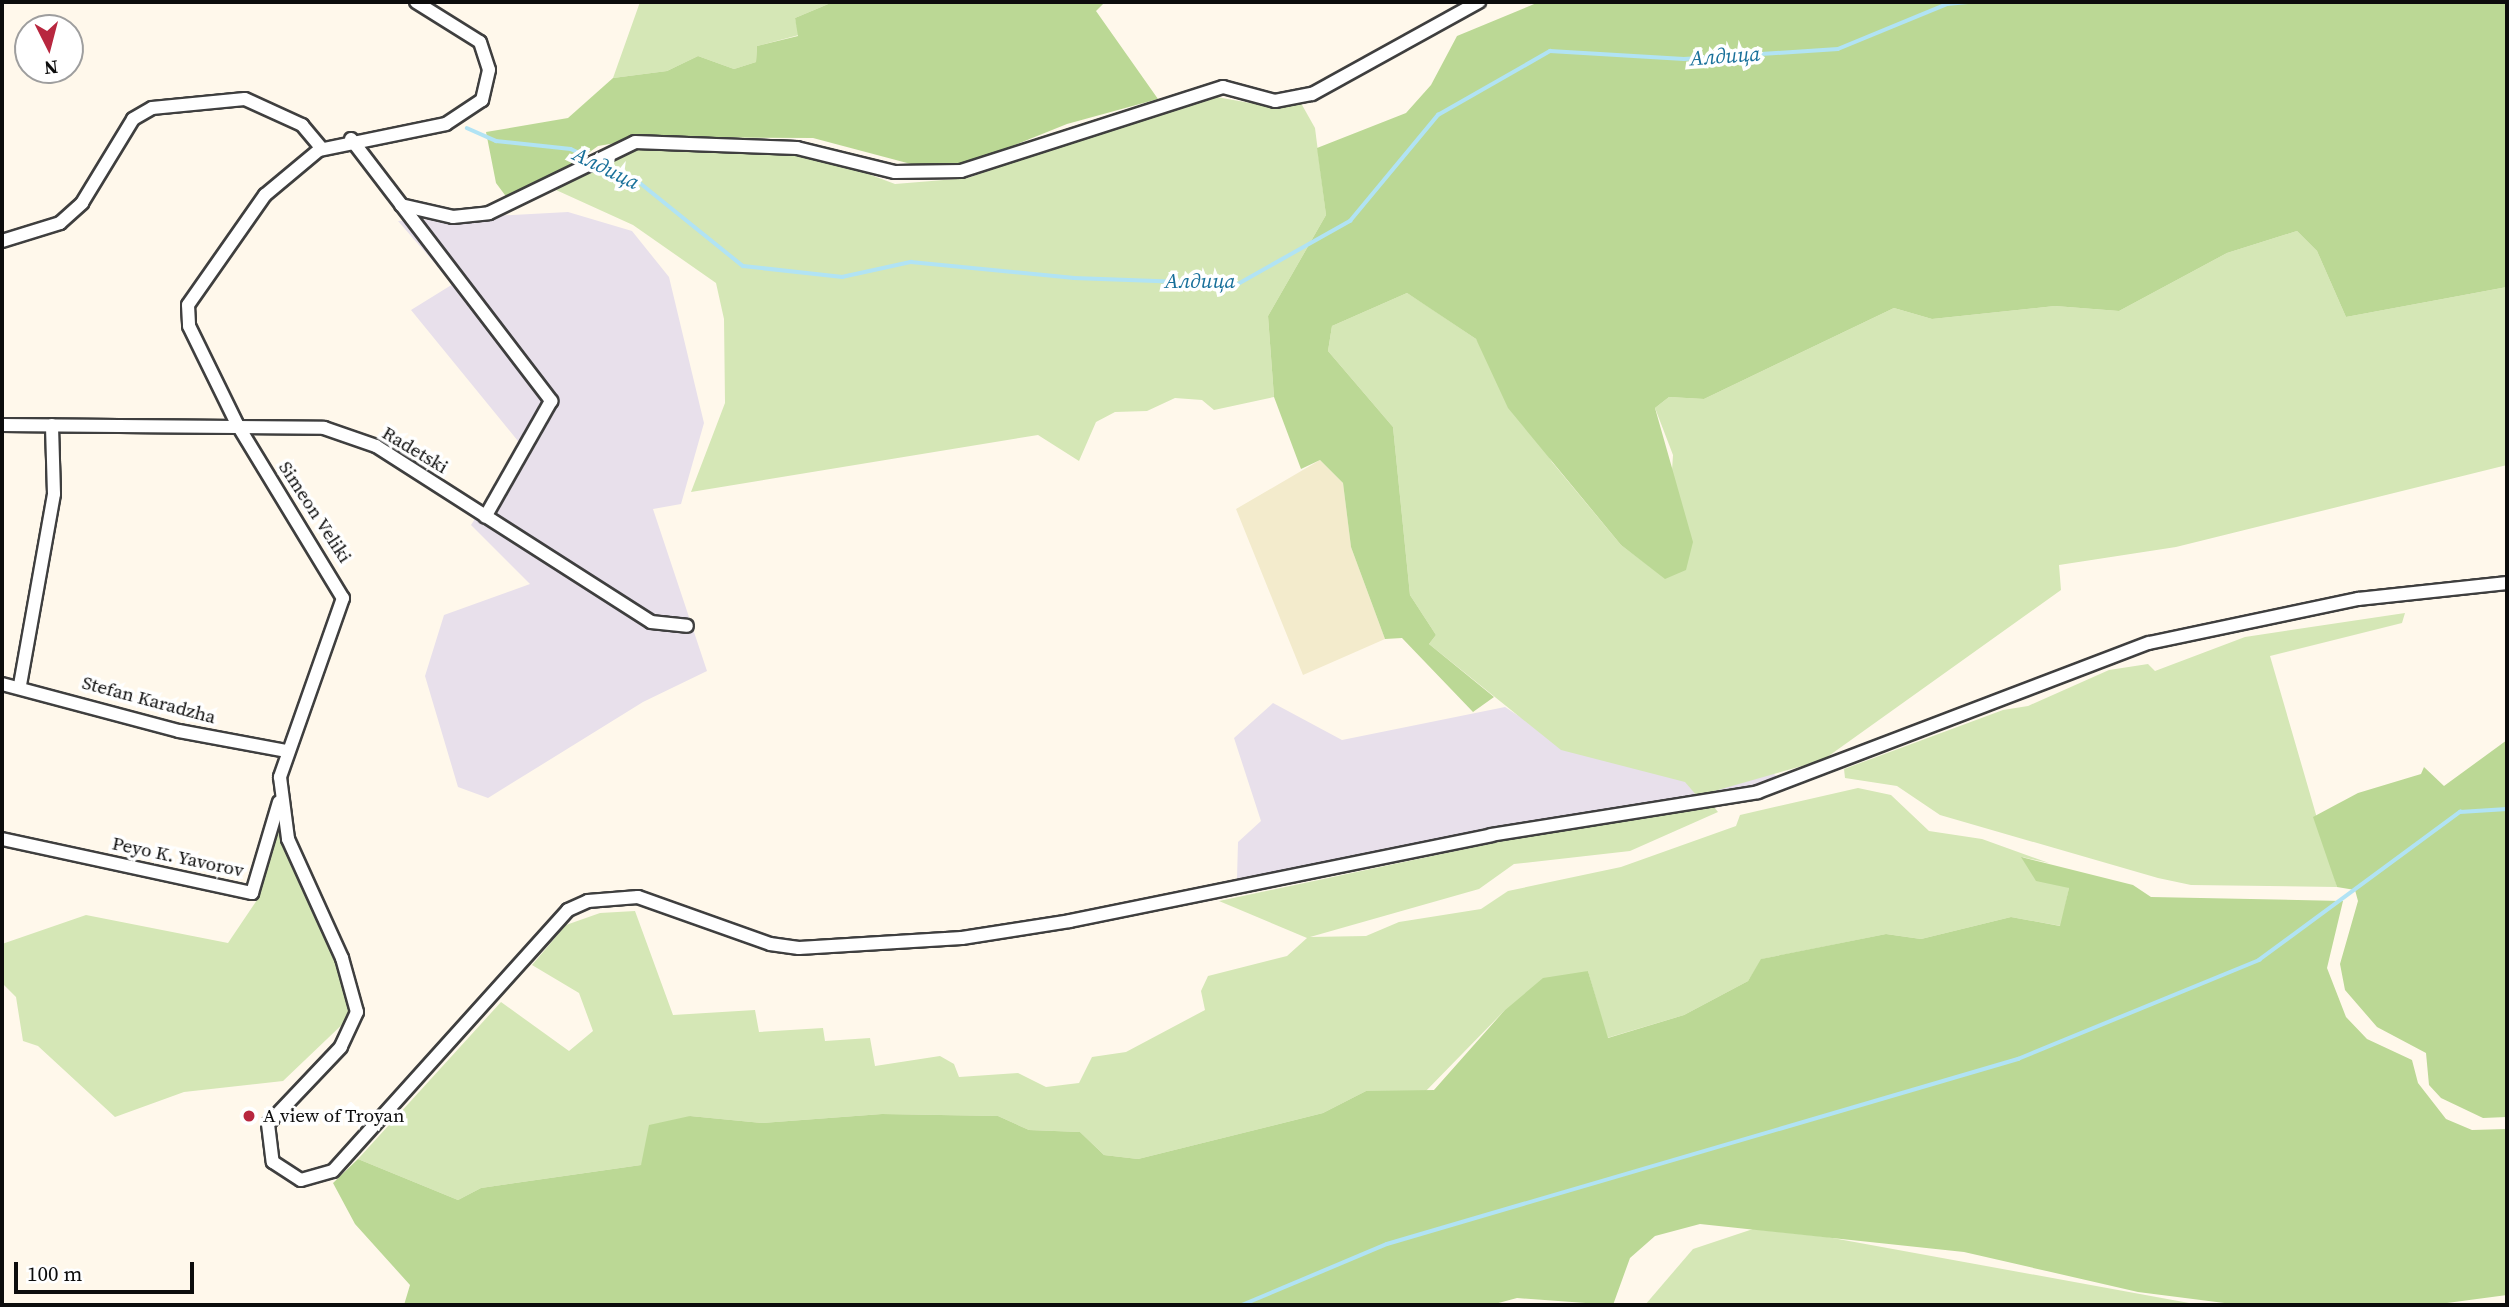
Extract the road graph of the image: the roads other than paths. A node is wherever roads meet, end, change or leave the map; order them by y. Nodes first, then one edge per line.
1 (416, 2) edge
2 (1479, 2) edge
3 (351, 139) junction
4 (322, 149) junction
5 (401, 205) junction
6 (2, 242) edge
7 (237, 424) junction
8 (2, 425) edge
9 (52, 425) junction
10 (485, 517) junction
11 (2507, 583) edge
12 (687, 626) dead end
13 (2, 684) edge
14 (20, 685) junction
15 (287, 751) junction
16 (279, 802) junction
17 (2, 839) edge

1 - 3 street, Simeon Veliki
2 - 5 street
3 - 4 street, Simeon Veliki
3 - 5 street
4 - 6 street
4 - 7 street, Simeon Veliki
5 - 10 street
7 - 9 street, Radetski
7 - 10 street, Radetski
7 - 15 street, Simeon Veliki
8 - 9 street, Radetski
9 - 14 street
10 - 12 street, Radetski
11 - 16 street, Simeon Veliki
13 - 14 street, Stefan Karadzha
14 - 15 street, Stefan Karadzha
15 - 16 street, Simeon Veliki
16 - 17 street, Peyo K. Yavorov

